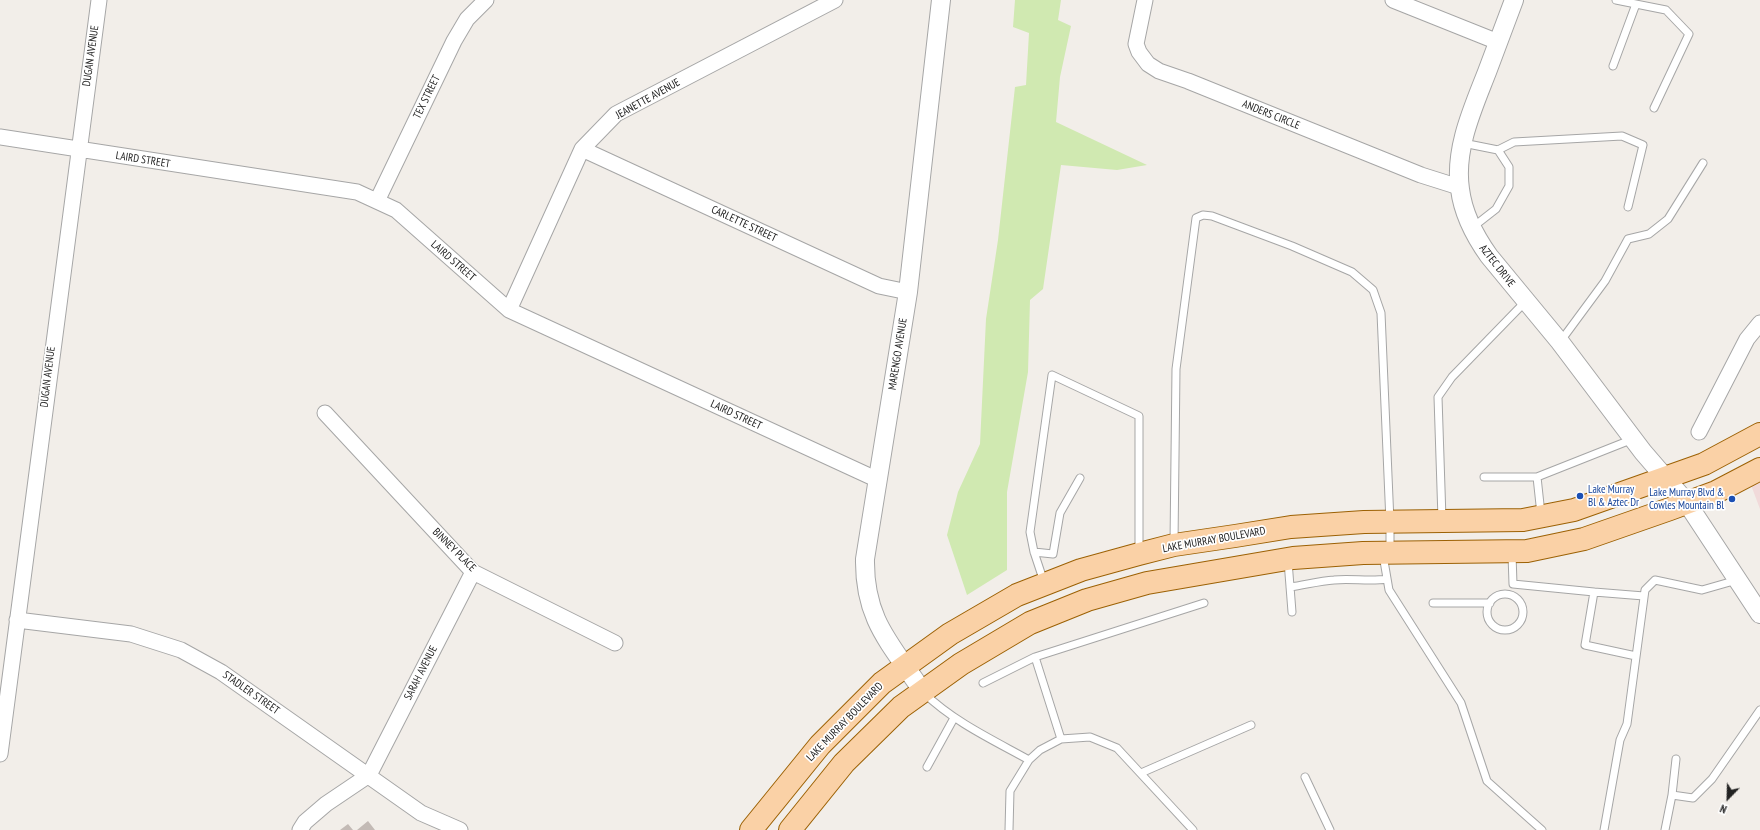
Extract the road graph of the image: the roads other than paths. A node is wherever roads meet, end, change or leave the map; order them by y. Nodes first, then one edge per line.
1 (99, 0) edge
2 (486, 0) edge
3 (835, 0) edge
4 (941, 0) edge
5 (1145, 0) edge
6 (1393, 0) edge
7 (1514, 0) edge
8 (1616, 0) edge
9 (1636, 4) junction
10 (1498, 42) junction
11 (1613, 66) dead end
12 (1654, 108) dead end
13 (0, 137) edge
14 (1463, 143) junction
15 (582, 149) junction
16 (78, 150) junction
17 (1498, 150) junction
18 (1703, 163) dead end
19 (1459, 187) junction
20 (377, 201) junction
21 (1628, 207) dead end
22 (1471, 228) junction
23 (908, 292) junction
24 (1525, 302) junction
25 (509, 310) junction
26 (1760, 323) edge
27 (1560, 342) junction
28 (325, 414) dead end
29 (1699, 432) dead end
30 (1760, 434) edge
31 (1634, 439) junction
32 (1760, 469) edge
33 (1484, 477) dead end
34 (1537, 477) junction
35 (1080, 478) dead end
36 (878, 480) junction
37 (1676, 490) junction
38 (1541, 516) junction
39 (1390, 522) junction
40 (1442, 522) junction
41 (1174, 545) junction
42 (1512, 551) junction
43 (1034, 552) junction
44 (1386, 553) junction
45 (1139, 554) junction
46 (1288, 559) junction
47 (473, 572) junction
48 (1387, 579) junction
49 (1737, 580) junction
50 (1045, 584) junction
51 (1513, 584) junction
52 (1290, 587) junction
53 (1594, 592) junction
54 (1511, 594) junction
55 (1644, 596) junction
56 (1204, 603) dead end
57 (1433, 603) dead end
58 (1490, 603) junction
59 (1057, 612) junction
60 (1292, 612) dead end
61 (1760, 614) edge
62 (17, 620) junction
63 (615, 644) dead end
64 (1636, 656) junction
65 (1035, 657) junction
66 (906, 666) junction
67 (983, 683) dead end
68 (923, 692) junction
69 (1760, 710) edge
70 (954, 718) junction
71 (1251, 725) dead end
72 (1061, 739) junction
73 (0, 754) edge
74 (1676, 759) dead end
75 (1029, 760) junction
76 (927, 767) dead end
77 (1141, 774) junction
78 (369, 775) junction
79 (1305, 777) dead end
80 (1672, 795) junction
81 (300, 830) edge
82 (460, 830) edge
83 (751, 830) edge
84 (790, 830) edge
85 (1009, 830) edge
86 (1193, 830) edge
87 (1330, 830) edge
88 (1542, 830) edge
89 (1604, 830) edge
90 (1665, 830) edge

1 - 16 street, DUGAN AVENUE
2 - 20 street, TEX STREET
3 - 15 street, JEANETTE AVENUE
4 - 23 street, MARENGO AVENUE
5 - 19 street, ANDERS CIRCLE
6 - 10 street
7 - 10 street, AZTEC DRIVE
8 - 9 lane
9 - 11 lane
9 - 12 lane
10 - 14 street, AZTEC DRIVE
13 - 16 street, LAIRD STREET
14 - 17 lane
14 - 19 street, AZTEC DRIVE
15 - 23 street, CARLETTE STREET
15 - 25 street, JEANETTE AVENUE
16 - 20 street, LAIRD STREET
16 - 62 street, DUGAN AVENUE
17 - 21 lane
17 - 22 lane
18 - 27 lane
19 - 22 street, AZTEC DRIVE
20 - 25 street, LAIRD STREET
22 - 24 street, AZTEC DRIVE
23 - 36 street, MARENGO AVENUE
24 - 27 street, AZTEC DRIVE
24 - 40 lane
25 - 36 street, LAIRD STREET
26 - 29 street
27 - 31 street, AZTEC DRIVE
28 - 47 street, BINNEY PLACE
30 - 37 main road, LAKE MURRAY BOULEVARD
31 - 34 lane
31 - 37 street, AZTEC DRIVE
32 - 37 main road, LAKE MURRAY BOULEVARD
33 - 34 lane
34 - 38 lane
35 - 43 lane
36 - 66 street, MARENGO AVENUE
37 - 38 main road, LAKE MURRAY BOULEVARD
37 - 42 main road, LAKE MURRAY BOULEVARD
37 - 49 street, AZTEC DRIVE
38 - 40 main road, LAKE MURRAY BOULEVARD
39 - 40 main road, LAKE MURRAY BOULEVARD
39 - 41 main road, LAKE MURRAY BOULEVARD
39 - 41 lane
39 - 44 lane
41 - 45 main road, LAKE MURRAY BOULEVARD
42 - 44 main road, LAKE MURRAY BOULEVARD
42 - 51 lane
43 - 45 lane
43 - 50 lane
44 - 46 main road, LAKE MURRAY BOULEVARD
44 - 48 lane
45 - 50 main road, LAKE MURRAY BOULEVARD
46 - 52 lane
46 - 59 main road, LAKE MURRAY BOULEVARD
47 - 63 street, BINNEY PLACE
47 - 78 street, SARAH AVENUE
48 - 52 lane
48 - 88 lane
49 - 55 lane
49 - 61 street, AZTEC DRIVE
50 - 59 main road
50 - 66 main road, LAKE MURRAY BOULEVARD
51 - 53 lane
51 - 54 lane
52 - 60 lane
53 - 55 lane
53 - 64 lane
54 - 58 lane
54 - 58 lane
55 - 64 lane
56 - 65 lane
57 - 58 lane
59 - 68 main road, LAKE MURRAY BOULEVARD
62 - 73 street, DUGAN AVENUE
62 - 78 street, STADLER STREET
64 - 89 lane
65 - 67 lane
65 - 72 lane
66 - 68 street, MARENGO AVENUE
66 - 83 main road, LAKE MURRAY BOULEVARD
68 - 70 lane
68 - 84 main road, LAKE MURRAY BOULEVARD
69 - 80 lane
70 - 75 lane
70 - 76 lane
71 - 77 lane
72 - 75 lane
72 - 77 lane
74 - 80 lane
75 - 85 lane
77 - 86 lane
78 - 81 street
78 - 82 street, STADLER STREET
79 - 87 lane
80 - 90 lane

